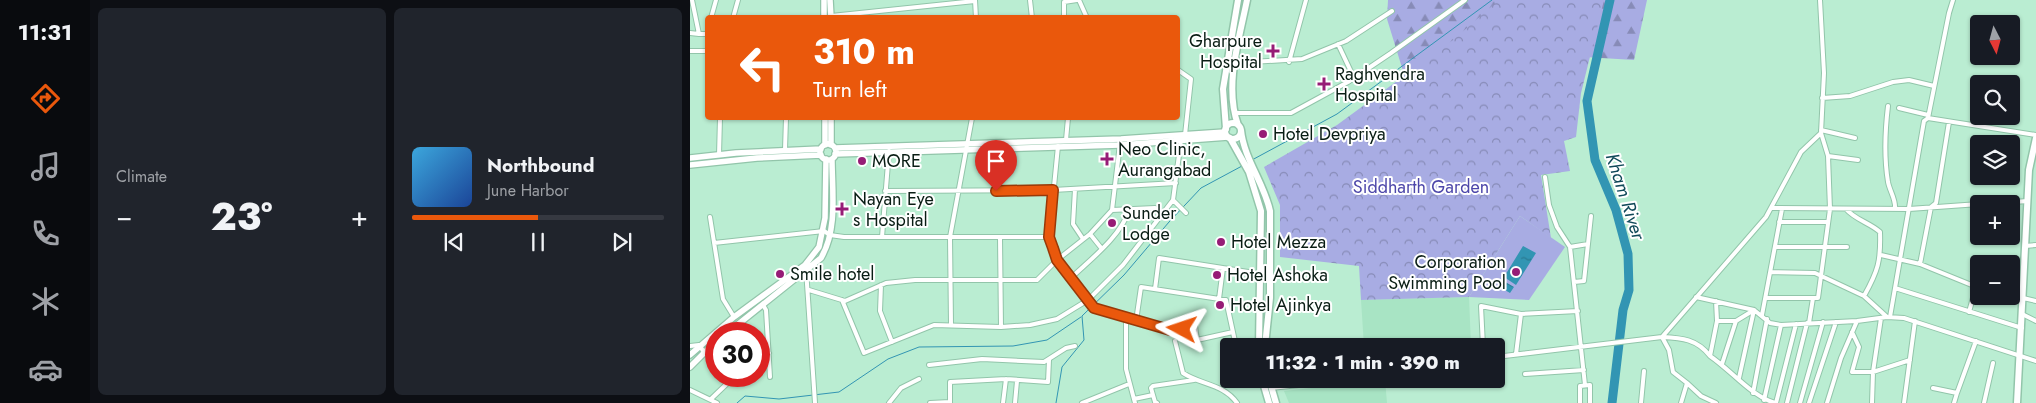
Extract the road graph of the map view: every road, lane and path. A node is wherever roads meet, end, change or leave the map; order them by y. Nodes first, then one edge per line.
1 (692, 0) edge
2 (716, 0) edge
3 (738, 0) edge
4 (824, 0) edge
5 (830, 0) edge
6 (975, 0) edge
7 (1030, 0) edge
8 (1078, 0) edge
9 (1238, 0) edge
10 (1247, 0) edge
11 (1306, 0) edge
12 (1465, 0) edge
13 (1820, 0) edge
14 (1954, 0) edge
15 (1392, 11) dead end
16 (712, 15) edge
17 (734, 15) edge
18 (828, 15) edge
19 (828, 15) edge
20 (845, 15) edge
21 (976, 15) edge
22 (1032, 15) edge
23 (1064, 15) edge
24 (1086, 15) edge
25 (690, 33) edge
26 (705, 33) edge
27 (699, 34) junction
28 (1338, 44) junction
29 (690, 51) edge
30 (705, 51) edge
31 (1290, 62) junction
32 (1235, 63) junction
33 (1180, 71) edge
34 (1354, 78) junction
35 (1934, 86) junction
36 (1822, 98) junction
37 (1888, 106) dead end
38 (1899, 108) dead end
39 (1234, 113) junction
40 (1928, 117) junction
41 (720, 120) edge
42 (786, 120) edge
43 (825, 120) edge
44 (831, 120) edge
45 (972, 120) edge
46 (1068, 120) edge
47 (1949, 122) junction
48 (1240, 128) junction
49 (1821, 131) junction
50 (1227, 134) junction
51 (1182, 137) junction
52 (2036, 137) edge
53 (1855, 138) dead end
54 (1066, 140) junction
55 (1120, 142) junction
56 (968, 146) junction
57 (1058, 146) junction
58 (1241, 148) junction
59 (786, 150) junction
60 (889, 151) junction
61 (828, 152) junction
62 (719, 155) junction
63 (1828, 156) junction
64 (690, 158) edge
65 (1858, 160) dead end
66 (690, 165) edge
67 (2029, 170) junction
68 (1251, 171) junction
69 (2036, 173) edge
70 (1545, 177) dead end
71 (1176, 183) junction
72 (1114, 188) junction
73 (1075, 189) junction
74 (1053, 190) junction
75 (885, 191) junction
76 (957, 192) junction
77 (1173, 200) junction
78 (2028, 201) junction
79 (2020, 202) edge
80 (1970, 205) edge
81 (1931, 207) junction
82 (1771, 208) junction
83 (1130, 209) junction
84 (1782, 209) junction
85 (1830, 209) junction
86 (1846, 209) junction
87 (1895, 209) junction
88 (1909, 209) junction
89 (1112, 210) junction
90 (1163, 213) junction
91 (1186, 214) dead end
92 (1591, 216) dead end
93 (710, 217) dead end
94 (1779, 222) junction
95 (1828, 222) junction
96 (824, 231) junction
97 (1090, 234) junction
98 (830, 235) junction
99 (882, 237) junction
100 (950, 237) junction
101 (1000, 237) junction
102 (1049, 237) junction
103 (1082, 239) junction
104 (714, 244) junction
105 (1588, 244) junction
106 (2036, 245) edge
107 (1775, 246) junction
108 (2025, 246) junction
109 (1570, 247) junction
110 (1826, 247) junction
111 (1847, 248) dead end
112 (1102, 249) junction
113 (1881, 255) junction
114 (1057, 260) junction
115 (1900, 260) junction
116 (1920, 264) junction
117 (805, 265) junction
118 (1223, 268) junction
119 (807, 271) junction
120 (1770, 272) junction
121 (1260, 274) junction
122 (1822, 277) junction
123 (1071, 278) junction
124 (949, 280) junction
125 (1000, 280) junction
126 (1574, 282) junction
127 (1970, 285) edge
128 (881, 286) junction
129 (1895, 288) junction
130 (809, 290) junction
131 (1155, 290) junction
132 (1864, 296) junction
133 (1696, 297) junction
134 (1766, 298) junction
135 (1813, 298) junction
136 (2020, 298) edge
137 (1219, 299) junction
138 (2023, 299) junction
139 (842, 300) junction
140 (1088, 300) junction
141 (1716, 301) junction
142 (2036, 301) edge
143 (763, 305) junction
144 (1971, 305) edge
145 (1754, 310) junction
146 (1578, 311) junction
147 (1969, 312) junction
148 (1521, 314) junction
149 (2022, 314) junction
150 (1762, 315) junction
151 (734, 317) junction
152 (1888, 317) junction
153 (1126, 318) junction
154 (1881, 318) junction
155 (1766, 319) junction
156 (1136, 321) junction
157 (1717, 321) junction
158 (1736, 321) junction
159 (1857, 321) junction
160 (1915, 321) junction
161 (2036, 321) edge
162 (741, 322) edge
163 (767, 322) edge
164 (1823, 322) junction
165 (1836, 322) junction
166 (1808, 323) junction
167 (951, 324) junction
168 (1796, 324) junction
169 (1781, 325) junction
170 (1001, 327) junction
171 (2022, 328) junction
172 (1233, 332) junction
173 (1852, 332) junction
174 (1662, 337) junction
175 (1234, 338) edge
176 (1259, 338) edge
177 (1267, 338) edge
178 (1483, 338) edge
179 (1175, 341) dead end
180 (1976, 341) junction
181 (892, 342) junction
182 (699, 345) junction
183 (690, 346) edge
184 (1075, 346) dead end
185 (1582, 346) junction
186 (704, 352) joint
187 (1516, 354) junction
188 (690, 355) edge
189 (1505, 356) edge
190 (1710, 356) junction
191 (2020, 356) junction
192 (1048, 360) junction
193 (1910, 360) junction
194 (2036, 361) edge
195 (1993, 363) dead end
196 (1722, 364) junction
197 (929, 365) dead end
198 (690, 367) edge
199 (1584, 370) junction
200 (1644, 371) dead end
201 (1873, 372) junction
202 (1525, 374) dead end
203 (1739, 378) junction
204 (919, 379) dead end
205 (1006, 380) junction
206 (1194, 380) junction
207 (1017, 381) junction
208 (1687, 383) junction
209 (1129, 384) junction
210 (1585, 385) junction
211 (724, 387) edge
212 (1264, 388) edge
213 (1271, 388) edge
214 (1933, 388) dead end
215 (690, 390) edge
216 (1753, 393) junction
217 (1957, 393) junction
218 (1153, 395) junction
219 (1701, 396) junction
220 (711, 399) junction
221 (1764, 400) junction
222 (1135, 401) edge
223 (815, 402) edge
224 (717, 403) edge
225 (889, 403) edge
226 (930, 403) edge
227 (950, 403) edge
228 (1003, 403) edge
229 (1015, 403) edge
230 (1082, 403) edge
231 (1157, 403) edge
232 (1237, 403) edge
233 (1269, 403) edge
234 (1276, 403) edge
235 (1580, 403) edge
236 (1590, 403) edge
237 (1641, 403) edge
238 (1681, 403) edge
239 (1700, 403) edge
240 (1716, 403) edge
241 (1776, 403) edge
242 (1787, 403) edge
243 (1800, 403) edge
244 (1809, 403) edge
245 (1827, 403) edge
246 (1872, 403) edge
247 (1904, 403) edge
248 (1954, 403) edge
249 (1984, 403) edge
250 (2017, 403) edge

1 - 27 street
2 - 16 street
3 - 17 street
4 - 18 street
5 - 19 street
6 - 20 street
6 - 21 street
7 - 22 street
8 - 23 street
8 - 24 street
9 - 50 main road
10 - 32 main road
11 - 31 street
12 - 34 street
13 - 36 street
14 - 35 street
15 - 28 street
25 - 27 street
26 - 27 street
28 - 31 street
28 - 34 street
29 - 30 street
31 - 32 street
32 - 39 main road
33 - 51 street
34 - 39 street
35 - 36 street
35 - 40 street
36 - 49 street
37 - 87 street
38 - 40 street
39 - 48 main road
40 - 47 street
40 - 88 street
41 - 62 street
42 - 59 street
43 - 61 street
44 - 61 street
45 - 56 street
46 - 54 street
47 - 52 street
47 - 81 street
48 - 50 main road
48 - 50 main road
48 - 58 main road
49 - 53 street
49 - 63 street
49 - 82 street
50 - 51 street
50 - 58 main road
51 - 55 street
51 - 71 street
52 - 67 main road
54 - 55 street
54 - 56 street
55 - 57 street
55 - 72 street
56 - 57 street
56 - 60 street
56 - 61 street
56 - 76 street
57 - 74 street
58 - 68 main road
59 - 61 street
59 - 62 street
60 - 61 street
60 - 75 street
61 - 66 street
61 - 96 street
61 - 98 street
62 - 64 street
63 - 65 street
63 - 85 street
67 - 69 street
67 - 78 main road
68 - 121 main road
68 - 177 main road
70 - 109 street
71 - 72 street
71 - 77 street
72 - 73 street
72 - 89 street
73 - 74 street
73 - 103 street
74 - 76 street
74 - 102 street
75 - 76 street
75 - 99 street
76 - 100 street
77 - 90 street
77 - 91 street
78 - 79 street
78 - 108 main road
80 - 81 street
81 - 88 street
81 - 116 street
82 - 84 street
82 - 133 street
83 - 89 street
83 - 90 street
83 - 112 street
84 - 85 street
84 - 94 street
85 - 86 street
85 - 95 street
86 - 87 street
86 - 113 street
87 - 88 street
88 - 115 street
89 - 97 street
90 - 140 street
92 - 105 street
93 - 104 street
94 - 95 street
94 - 107 street
95 - 110 street
96 - 98 street
96 - 104 street
96 - 117 street
97 - 103 street
97 - 112 street
98 - 99 street
98 - 119 street
99 - 100 street
100 - 101 street
100 - 124 street
101 - 102 street
101 - 125 street
102 - 114 street
103 - 114 street
104 - 151 street
105 - 109 street
105 - 126 street
106 - 108 street
107 - 110 street
107 - 120 street
108 - 138 main road
109 - 126 street
110 - 111 street
110 - 122 street
112 - 123 street
113 - 115 street
113 - 132 street
114 - 123 street
114 - 125 street
115 - 116 street
115 - 129 street
116 - 127 street
117 - 119 street
117 - 151 street
118 - 121 street
118 - 131 street
118 - 137 street
119 - 130 street
119 - 143 street
120 - 122 street
120 - 134 street
121 - 176 main road
122 - 132 street
122 - 135 street
123 - 140 street
124 - 125 street
124 - 128 street
124 - 167 street
125 - 170 street
126 - 146 street
128 - 139 street
128 - 181 street
129 - 147 street
129 - 152 street
130 - 139 street
130 - 223 street
131 - 137 street
131 - 156 street
132 - 152 street
133 - 141 street
133 - 174 street
134 - 135 street
134 - 150 street
135 - 166 street
136 - 138 street
137 - 172 street
138 - 142 street
138 - 149 main road
139 - 181 street
140 - 153 street
140 - 170 street
141 - 145 street
141 - 157 street
143 - 162 street
143 - 163 street
144 - 147 street
145 - 150 street
145 - 158 street
145 - 203 street
146 - 148 street
146 - 185 street
147 - 171 street
148 - 178 street
148 - 187 street
149 - 161 street
149 - 171 main road
150 - 155 street
151 - 182 street
152 - 154 street
152 - 160 street
153 - 156 street
153 - 209 street
154 - 159 street
154 - 201 street
155 - 169 street
155 - 216 street
156 - 172 street
157 - 158 street
157 - 190 street
158 - 196 street
159 - 165 street
159 - 173 street
160 - 180 street
160 - 193 street
164 - 165 street
164 - 166 street
164 - 243 street
165 - 244 street
166 - 168 street
166 - 242 street
167 - 170 street
167 - 181 street
168 - 169 street
168 - 241 street
169 - 221 street
171 - 191 main road
172 - 175 street
173 - 201 street
173 - 245 street
174 - 185 street
174 - 190 street
174 - 208 street
179 - 206 street
180 - 191 street
180 - 217 street
182 - 183 street
182 - 186 street
182 - 188 street
184 - 192 street
185 - 187 street
185 - 199 street
186 - 198 street
187 - 189 street
190 - 196 street
191 - 194 street
191 - 250 main road
192 - 197 street
192 - 207 street
193 - 201 street
193 - 247 street
195 - 249 street
196 - 203 street
199 - 202 street
199 - 210 street
200 - 237 street
201 - 246 street
203 - 216 street
204 - 225 street
205 - 207 street
205 - 227 street
205 - 228 street
206 - 218 street
206 - 232 street
207 - 229 street
208 - 219 street
208 - 238 street
209 - 222 street
209 - 230 street
210 - 235 street
210 - 236 street
211 - 220 street
212 - 233 main road
213 - 234 main road
214 - 217 street
215 - 220 street
216 - 221 street
217 - 248 street
218 - 222 street
218 - 231 street
219 - 239 street
219 - 240 street
220 - 224 street
221 - 241 street
226 - 227 street

